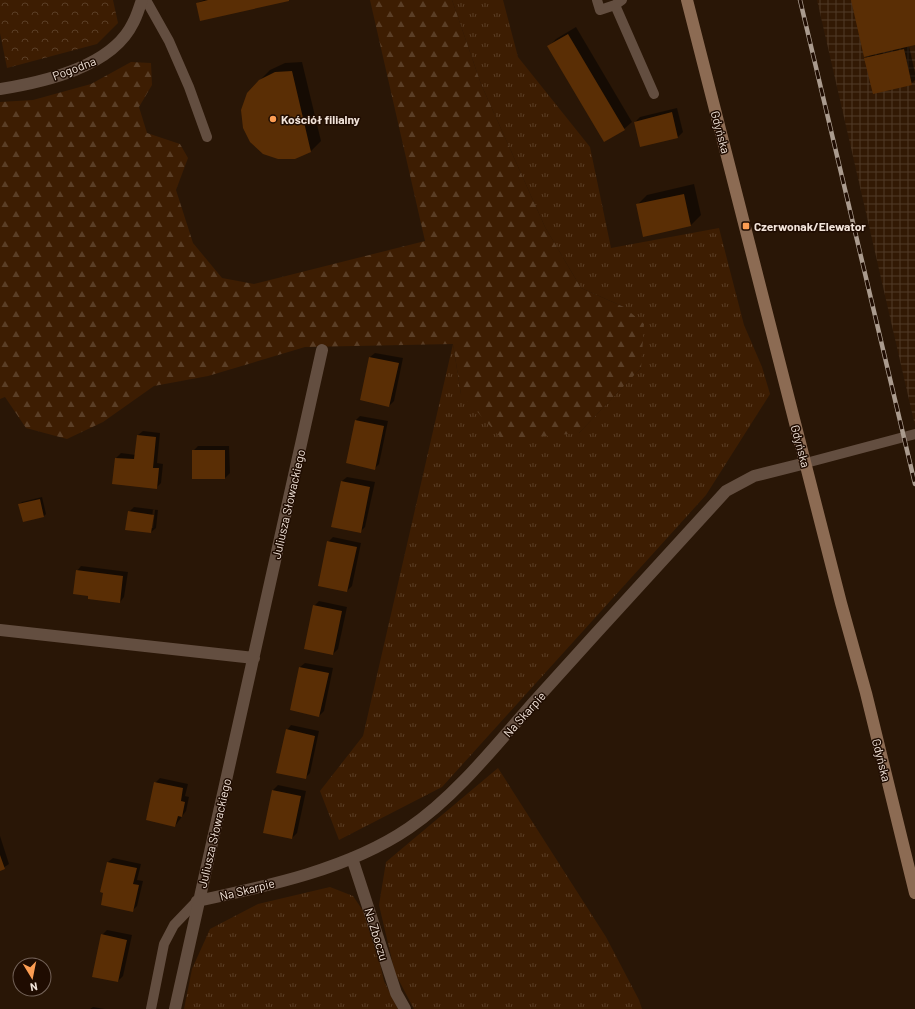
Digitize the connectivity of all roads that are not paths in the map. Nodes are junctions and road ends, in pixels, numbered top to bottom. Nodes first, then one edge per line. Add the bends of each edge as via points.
1 (142, 0) edge
2 (146, 0) edge
3 (597, 0) edge
4 (687, 0) edge
5 (618, 3) edge
6 (0, 89) edge
7 (654, 94) dead end
8 (207, 138) dead end
9 (322, 350) dead end
10 (915, 434) edge
11 (806, 463) junction
12 (0, 630) edge
13 (254, 658) junction
14 (352, 858) junction
15 (915, 892) edge
16 (197, 901) junction
17 (150, 1009) edge
18 (175, 1009) edge
19 (405, 1009) edge

1 - 6 street, Pogodna via 133,24 118,44 100,58 68,73
2 - 8 lane via 169,41 190,87
3 - 5 lane via 600,10
4 - 11 main road, Gdyńska
5 - 7 lane
9 - 13 street, Juliusza Słowackiego
10 - 11 lane
11 - 14 street, Na Skarpie via 754,476 726,491 454,790 409,828 383,844
11 - 15 main road, Gdyńska
12 - 13 street
13 - 16 street, Juliusza Słowackiego
14 - 16 street, Na Skarpie via 246,891
14 - 19 street, Na Zboczu via 396,993
16 - 17 lane via 174,925 164,944
16 - 18 street, Juliusza Słowackiego

